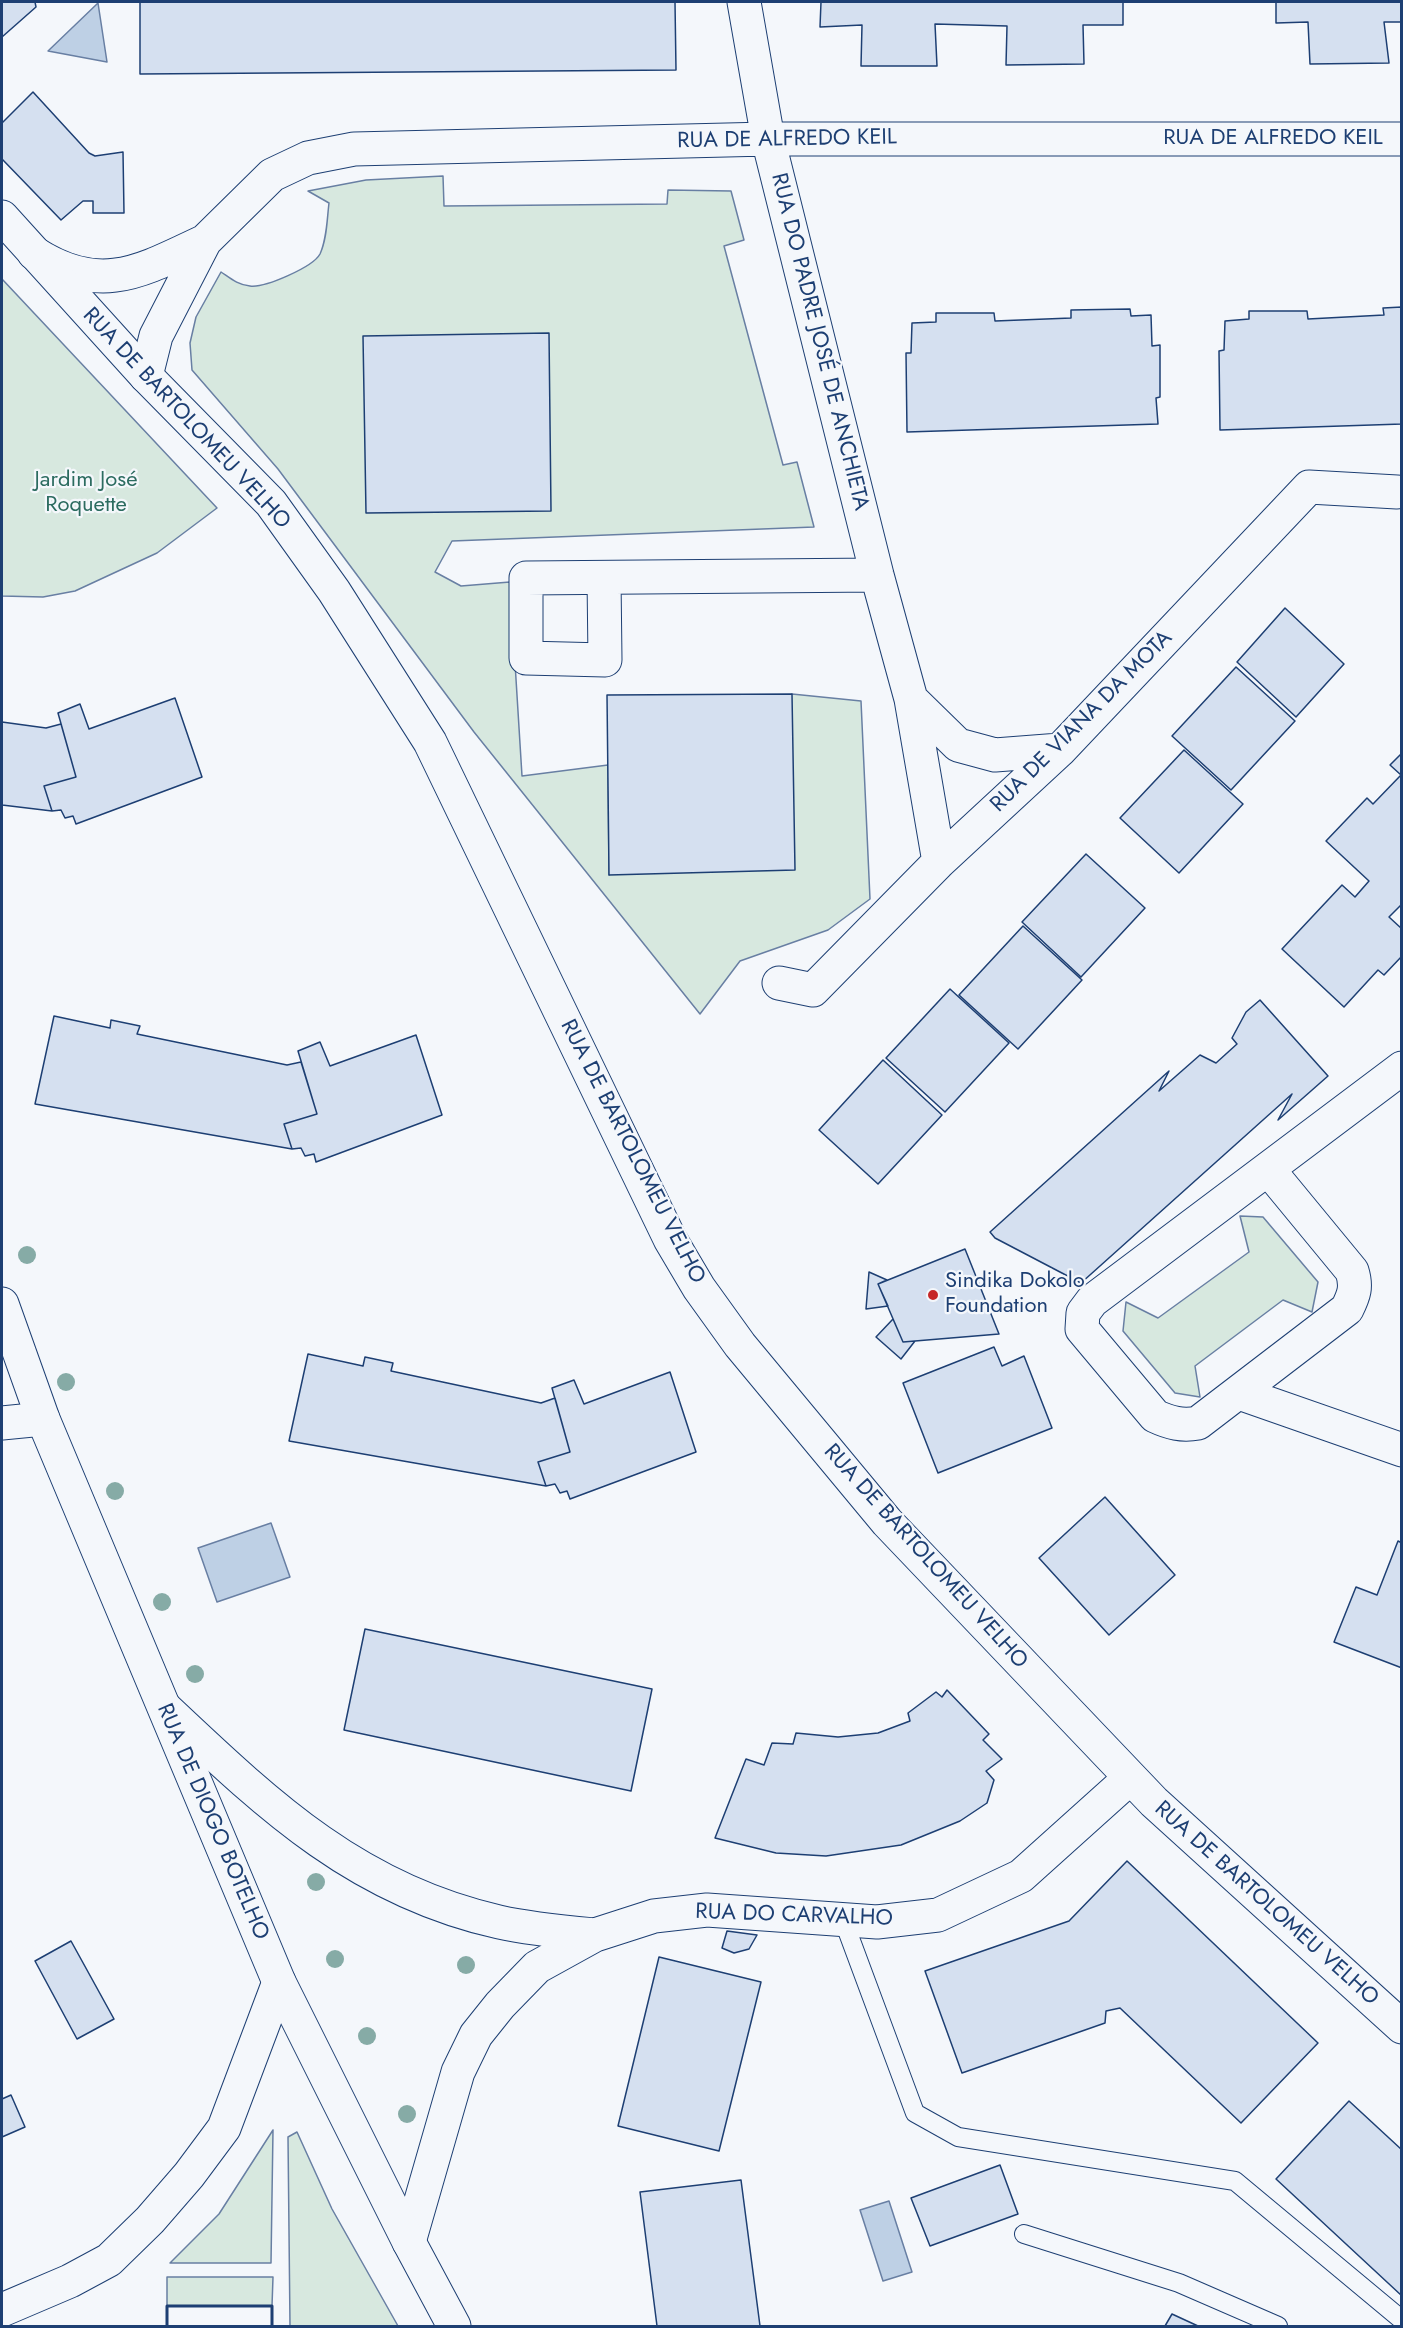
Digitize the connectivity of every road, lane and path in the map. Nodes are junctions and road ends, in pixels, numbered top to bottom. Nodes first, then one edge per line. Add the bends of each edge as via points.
1 (744, 2) edge
2 (768, 139) junction
3 (1401, 139) edge
4 (2, 217) edge
5 (14, 240) edge
6 (205, 241) junction
7 (146, 376) junction
8 (1397, 492) dead end
9 (877, 575) junction
10 (604, 578) dead end
11 (911, 699) junction
12 (1060, 750) junction
13 (939, 862) junction
14 (779, 983) dead end
15 (1401, 1068) edge
16 (1268, 1169) junction
17 (2, 1304) edge
18 (1239, 1393) junction
19 (43, 1419) junction
20 (2, 1423) edge
21 (1401, 1450) edge
22 (165, 1708) junction
23 (1130, 1778) junction
24 (844, 1922) junction
25 (595, 1935) junction
26 (279, 1982) junction
27 (1401, 2027) edge
28 (1024, 2234) dead end
29 (409, 2242) junction
30 (2, 2310) edge
31 (1401, 2320) edge
32 (454, 2326) edge
33 (1278, 2326) edge

1 - 2 street, RUA DO PADRE JOSÉ DE ANCHIETA
2 - 3 street, RUA DE ALFREDO KEIL
2 - 6 street, RUA DE ALFREDO KEIL via 354,148 308,158 272,175
2 - 9 street, RUA DO PADRE JOSÉ DE ANCHIETA
4 - 5 street, RUA DE BARTOLOMEU VELHO
5 - 6 street, RUA DE ALFREDO KEIL via 50,263 78,273 104,276 141,271
5 - 7 street, RUA DE BARTOLOMEU VELHO
6 - 7 street, RUA DE ALFREDO KEIL via 156,336
7 - 23 street, RUA DE BARTOLOMEU VELHO via 271,503 340,601 430,742 670,1239 706,1297 740,1345 887,1522
8 - 12 street, RUA DE VIANA DA MOTA via 1309,487
9 - 10 street
9 - 11 street, RUA DO PADRE JOSÉ DE ANCHIETA
11 - 12 street via 958,745 995,755
11 - 13 street, RUA DO PADRE JOSÉ DE ANCHIETA
12 - 13 street, RUA DE VIANA DA MOTA
13 - 14 street, RUA DE VIANA DA MOTA via 813,990
15 - 16 street
16 - 18 street via 1352,1271 1356,1284 1347,1309
16 - 18 street via 1092,1301 1083,1313 1082,1329 1155,1416 1185,1426 1198,1423
17 - 19 street, RUA DE DIOGO BOTELHO
18 - 21 street
19 - 20 street
19 - 22 street, RUA DE DIOGO BOTELHO
22 - 25 street, RUA DO CARVALHO via 299,1829 365,1870 449,1908 499,1922
22 - 26 street, RUA DE DIOGO BOTELHO
23 - 24 street, RUA DO CARVALHO via 1021,1876 938,1915
23 - 27 street, RUA DE BARTOLOMEU VELHO
24 - 25 street, RUA DO CARVALHO via 707,1910 654,1916
24 - 31 lane via 915,2113 958,2137 1235,2181
25 - 29 street, RUA DO CARVALHO via 537,1967 476,2035 458,2072
26 - 29 street, RUA DE DIOGO BOTELHO
26 - 30 street via 224,2128 189,2175 109,2260
28 - 33 lane via 1179,2283
29 - 32 street, RUA DE DIOGO BOTELHO

